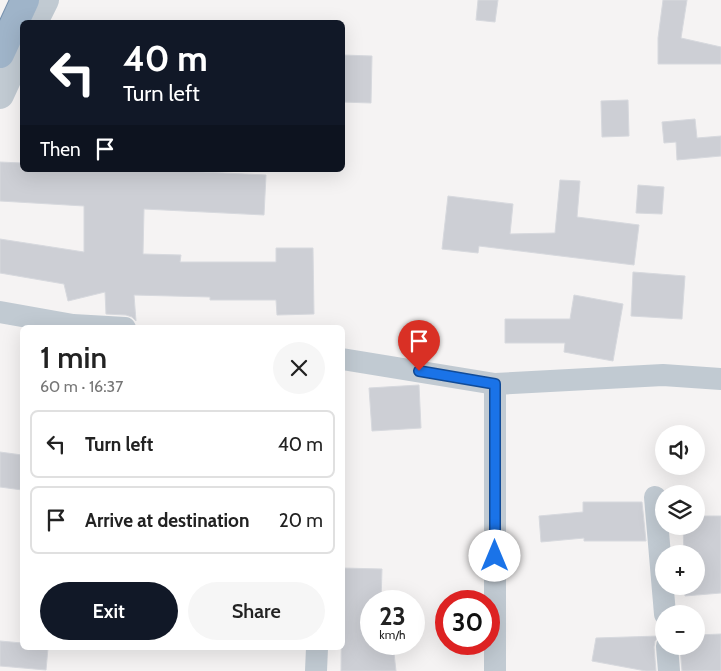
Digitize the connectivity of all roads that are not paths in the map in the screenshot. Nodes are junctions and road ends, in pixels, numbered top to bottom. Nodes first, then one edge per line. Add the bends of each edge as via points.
1 (25, 0) edge
2 (45, 0) edge
3 (35, 20) edge
4 (20, 51) edge
5 (0, 54) edge
6 (0, 95) edge
7 (0, 312) edge
8 (86, 325) edge
9 (345, 359) edge
10 (721, 378) edge
11 (495, 384) junction
12 (658, 535) edge
13 (663, 605) edge
14 (317, 650) edge
15 (668, 655) edge
16 (316, 671) edge
17 (495, 671) edge
18 (669, 671) edge

1 - 5 highway
2 - 3 street
4 - 6 street
7 - 8 street
9 - 11 street
10 - 11 street via 663,376
11 - 17 street
12 - 13 street
14 - 16 street
15 - 18 street

